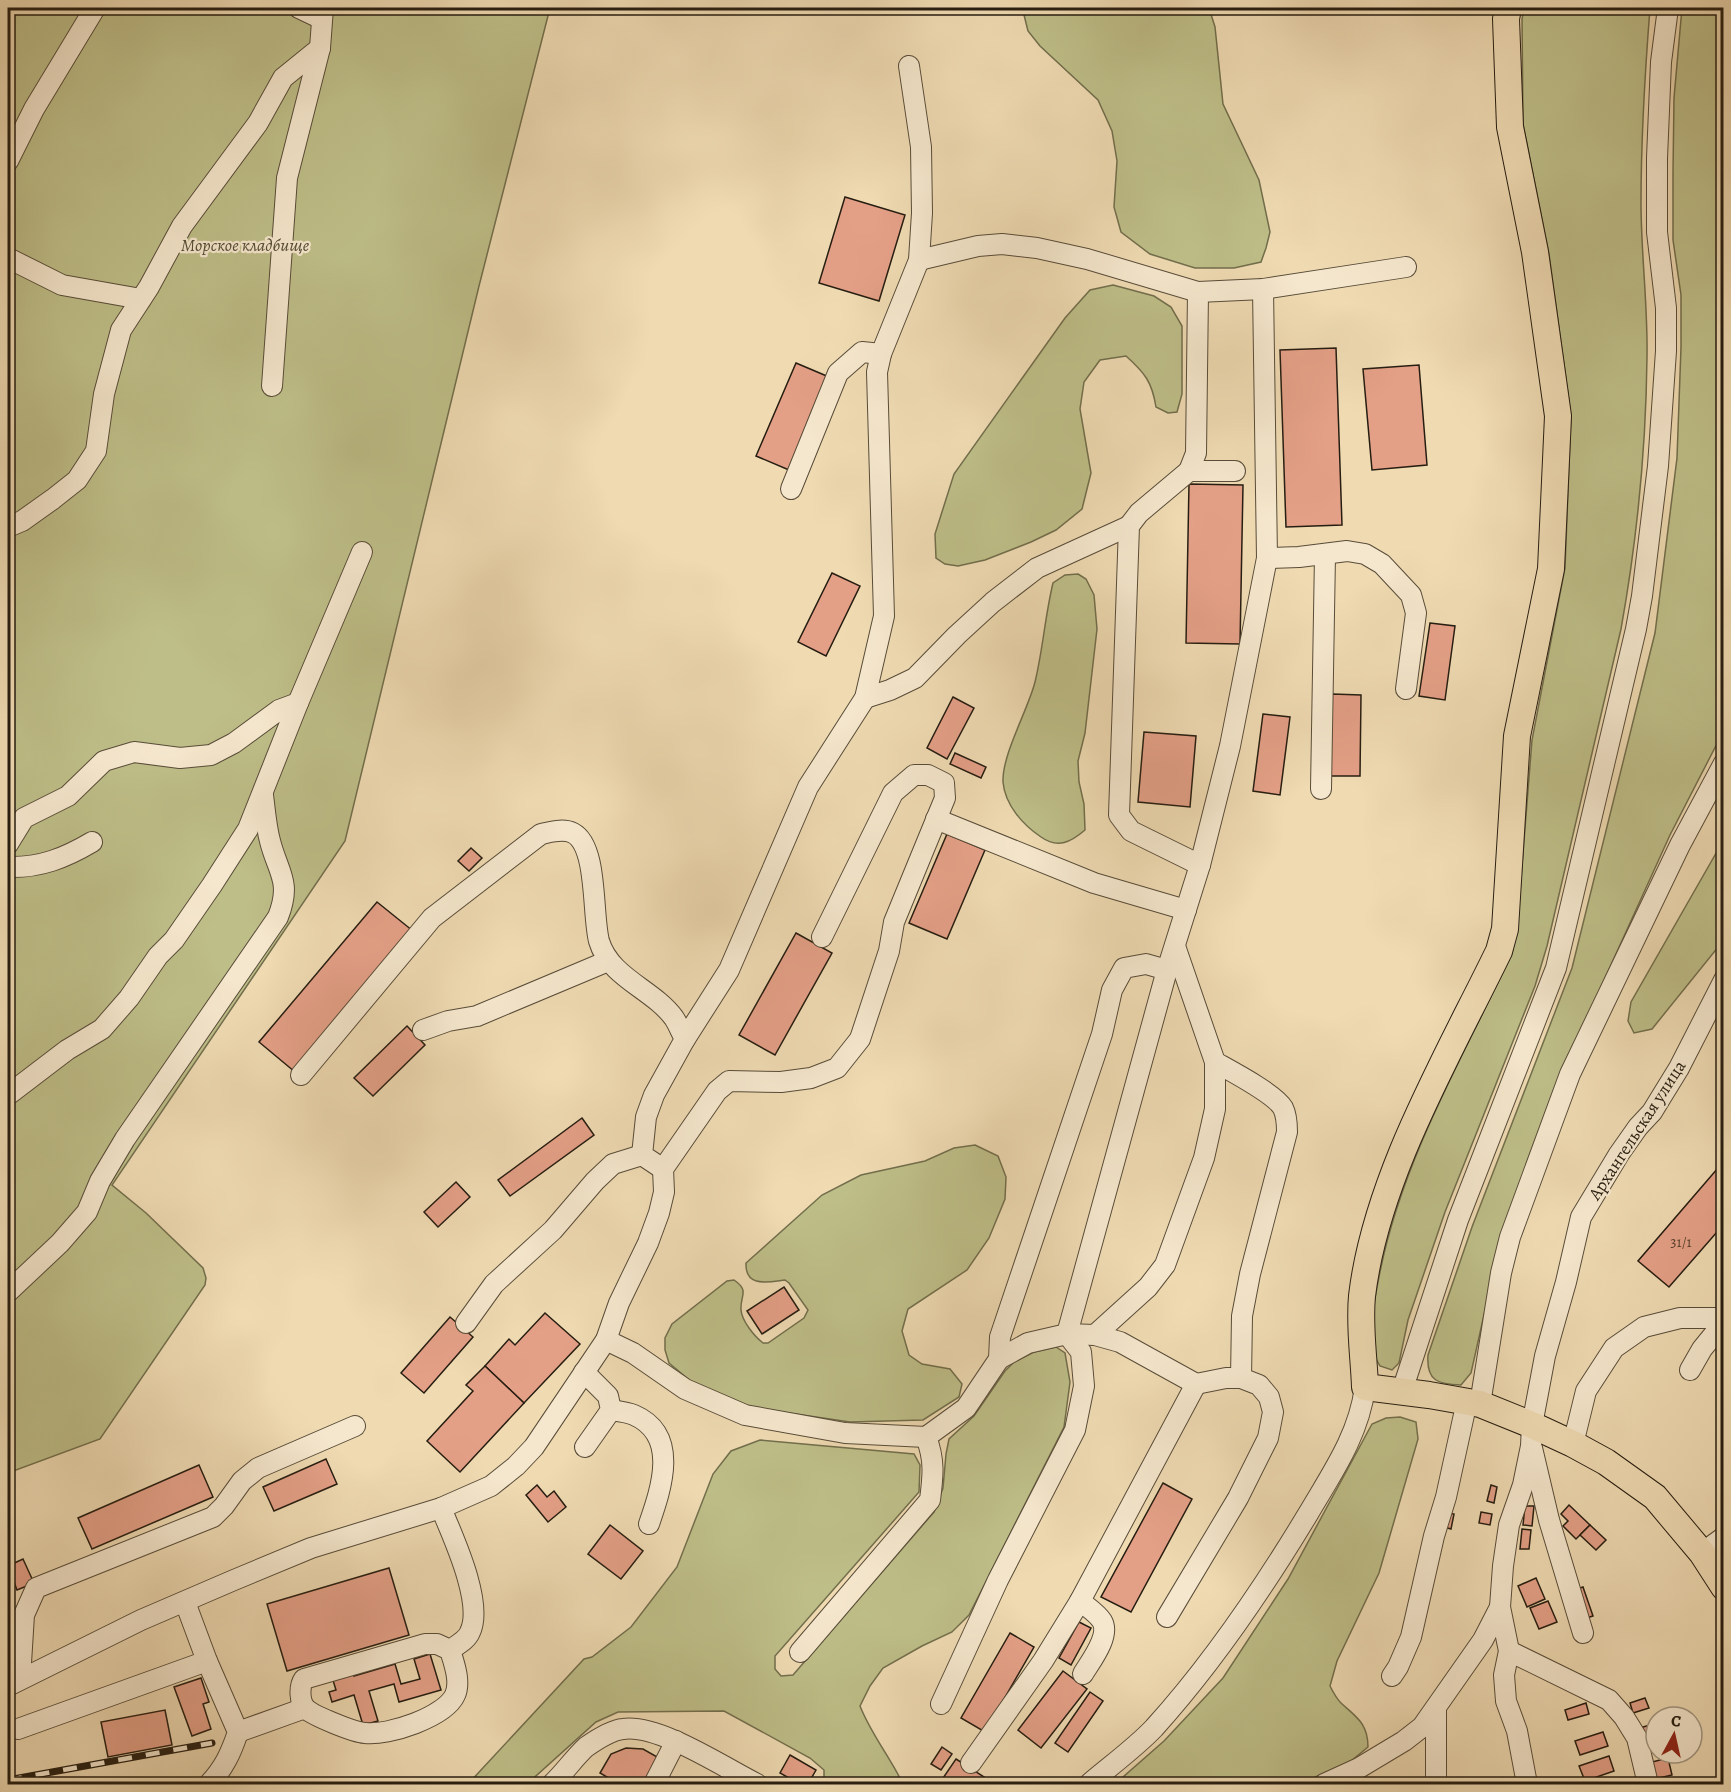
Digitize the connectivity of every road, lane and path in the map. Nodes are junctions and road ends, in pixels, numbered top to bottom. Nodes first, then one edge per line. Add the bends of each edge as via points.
1 (95, 8) edge
2 (299, 8) edge
3 (1508, 8) edge
4 (1668, 8) edge
5 (323, 13) edge
6 (320, 48) junction
7 (909, 66) dead end
8 (8, 162) edge
9 (8, 258) edge
10 (919, 260) junction
11 (1406, 267) dead end
12 (1263, 289) junction
13 (1198, 292) junction
14 (141, 299) junction
15 (881, 354) junction
16 (272, 386) dead end
17 (1189, 471) junction
18 (1235, 471) dead end
19 (791, 489) dead end
20 (8, 526) edge
21 (1129, 526) junction
22 (362, 552) dead end
23 (1325, 555) junction
24 (1268, 558) junction
25 (1406, 689) dead end
26 (865, 698) junction
27 (298, 703) junction
28 (1724, 763) edge
29 (1321, 789) dead end
30 (263, 792) junction
31 (936, 819) junction
32 (92, 842) dead end
33 (8, 844) edge
34 (1200, 865) junction
35 (8, 867) edge
36 (1186, 910) junction
37 (822, 937) dead end
38 (1174, 946) junction
39 (608, 961) junction
40 (1167, 970) junction
41 (1724, 980) edge
42 (423, 1030) dead end
43 (685, 1039) junction
44 (1215, 1062) junction
45 (301, 1075) dead end
46 (8, 1095) edge
47 (642, 1155) junction
48 (663, 1169) junction
49 (8, 1292) edge
50 (1724, 1320) edge
51 (466, 1323) dead end
52 (1067, 1334) junction
53 (1095, 1335) junction
54 (606, 1340) junction
55 (999, 1359) junction
56 (1690, 1370) dead end
57 (584, 1372) junction
58 (1241, 1378) junction
59 (1196, 1384) junction
60 (1365, 1387) junction
61 (1402, 1391) junction
62 (1473, 1403) junction
63 (611, 1410) junction
64 (355, 1426) dead end
65 (1532, 1435) junction
66 (926, 1437) junction
67 (1573, 1444) junction
68 (585, 1447) dead end
69 (441, 1508) junction
70 (649, 1524) dead end
71 (1724, 1537) edge
72 (1702, 1553) junction
73 (1724, 1587) edge
74 (1080, 1601) junction
75 (185, 1602) junction
76 (1500, 1607) junction
77 (1167, 1617) dead end
78 (1583, 1633) dead end
79 (450, 1650) junction
80 (1509, 1650) junction
81 (800, 1652) dead end
82 (207, 1661) junction
83 (1083, 1674) dead end
84 (1392, 1676) dead end
85 (14, 1683) edge
86 (941, 1704) dead end
87 (305, 1708) junction
88 (1436, 1709) junction
89 (18, 1729) dead end
90 (238, 1732) junction
91 (676, 1741) junction
92 (971, 1763) dead end
93 (209, 1785) edge
94 (552, 1785) edge
95 (654, 1785) edge
96 (757, 1785) edge
97 (1089, 1785) edge
98 (1324, 1785) edge
99 (1436, 1785) edge
100 (1527, 1785) edge
101 (1648, 1785) edge

1 - 8 street via 34,109
2 - 5 street
3 - 60 main road via 1509,127 1536,252 1558,416 1551,569 1517,736 1505,929 1499,951 1416,1121 1374,1233 1362,1297
4 - 61 street via 1661,74 1657,232 1666,308 1666,351 1658,466 1636,629 1556,968 1458,1220
5 - 6 street
6 - 14 street via 283,78 258,123 182,226
6 - 16 street via 287,178
7 - 10 street via 921,147
9 - 14 street via 62,285
10 - 13 street via 978,246 1037,248
10 - 15 street
11 - 12 street
12 - 13 street
12 - 24 street
13 - 17 street via 1196,453
14 - 20 street via 121,330 104,394 96,451 77,480 22,521
15 - 19 street via 862,352 838,373
15 - 26 street via 877,372 884,616
17 - 18 street
17 - 21 street
21 - 26 street via 1037,568 957,634 915,678
21 - 34 street via 1119,815 1131,831
22 - 27 street
23 - 24 street
23 - 25 street via 1347,551 1365,554 1382,564 1411,595 1416,613
23 - 29 street
24 - 34 street via 1230,746
26 - 43 street via 808,787 729,970
27 - 30 street
27 - 33 street via 279,710 211,755 180,758 134,752 104,760 68,796 24,818
28 - 62 street via 1680,845 1570,1074 1510,1236
30 - 46 street via 248,829 212,885 129,998 102,1029
30 - 49 street via 270,841 283,876 283,903 278,917 125,1139 87,1212
31 - 36 street via 1095,883
31 - 37 street via 945,798 944,783 928,775 914,775 893,793
31 - 48 street via 894,922 889,951 860,1039 837,1068 811,1078 729,1081 717,1091
32 - 35 street via 46,864
34 - 36 street
36 - 38 street
38 - 40 street
38 - 44 street
39 - 42 street via 477,1016
39 - 43 street via 656,999 674,1018
39 - 45 street via 599,940 587,849 573,833 558,830 541,834 432,918
40 - 52 street
40 - 55 street via 1146,964 1124,968 1112,990 1102,1034 1000,1337
41 - 65 street, Архангельская улица via 1679,1068 1652,1112 1618,1154 1581,1217 1545,1356
43 - 47 street via 654,1095 646,1117
44 - 53 street via 1215,1109 1204,1158 1165,1264 1148,1287
44 - 58 street via 1272,1097 1283,1108 1287,1122 1244,1305
47 - 48 street
47 - 51 street via 613,1164 553,1230 494,1284
48 - 54 street via 664,1192 659,1213
50 - 56 street
50 - 67 street via 1680,1318 1644,1327 1614,1348 1586,1392
52 - 53 street
52 - 55 street via 1028,1343
52 - 86 street via 1081,1352 1084,1386 1075,1430 998,1580
53 - 59 street via 1120,1342
54 - 57 street
54 - 66 street via 633,1353 685,1389 745,1415 845,1433
55 - 66 street via 966,1408
57 - 63 street via 608,1396
57 - 69 street via 534,1447 516,1466 491,1486
58 - 59 street
58 - 77 street via 1259,1385 1269,1397 1274,1412 1268,1438 1238,1498
59 - 74 street
60 - 61 main road
60 - 97 street via 1363,1408 1347,1448 1278,1563 1200,1673 1153,1729
61 - 62 main road
62 - 65 main road
62 - 84 street via 1434,1536 1411,1637
63 - 68 street
63 - 70 street via 634,1415 648,1424 660,1440 664,1463 660,1493
64 - 85 street via 258,1468 213,1517 36,1588 24,1615
65 - 67 main road
65 - 76 street, Архангельская улица via 1523,1485 1509,1525
65 - 78 street via 1549,1520
66 - 81 street via 933,1454 930,1500
67 - 72 main road via 1655,1497
69 - 75 street via 311,1548
69 - 79 street via 465,1568 473,1608 470,1635
71 - 72 street
72 - 73 main road
74 - 83 street via 1104,1625 1100,1647
74 - 92 street
75 - 82 street
75 - 85 street
76 - 80 street
76 - 88 street via 1483,1640
79 - 87 street via 425,1644 304,1679 300,1689
79 - 87 street via 458,1685 455,1695 432,1715 404,1728 366,1733 337,1725
80 - 100 street via 1504,1675 1506,1701 1517,1731
80 - 101 street via 1609,1701 1637,1737
82 - 89 street
82 - 90 street
87 - 90 street
88 - 98 street via 1404,1741
88 - 99 street
90 - 93 street via 230,1756
91 - 94 street via 641,1728 621,1729 585,1748
91 - 95 street
91 - 96 street

